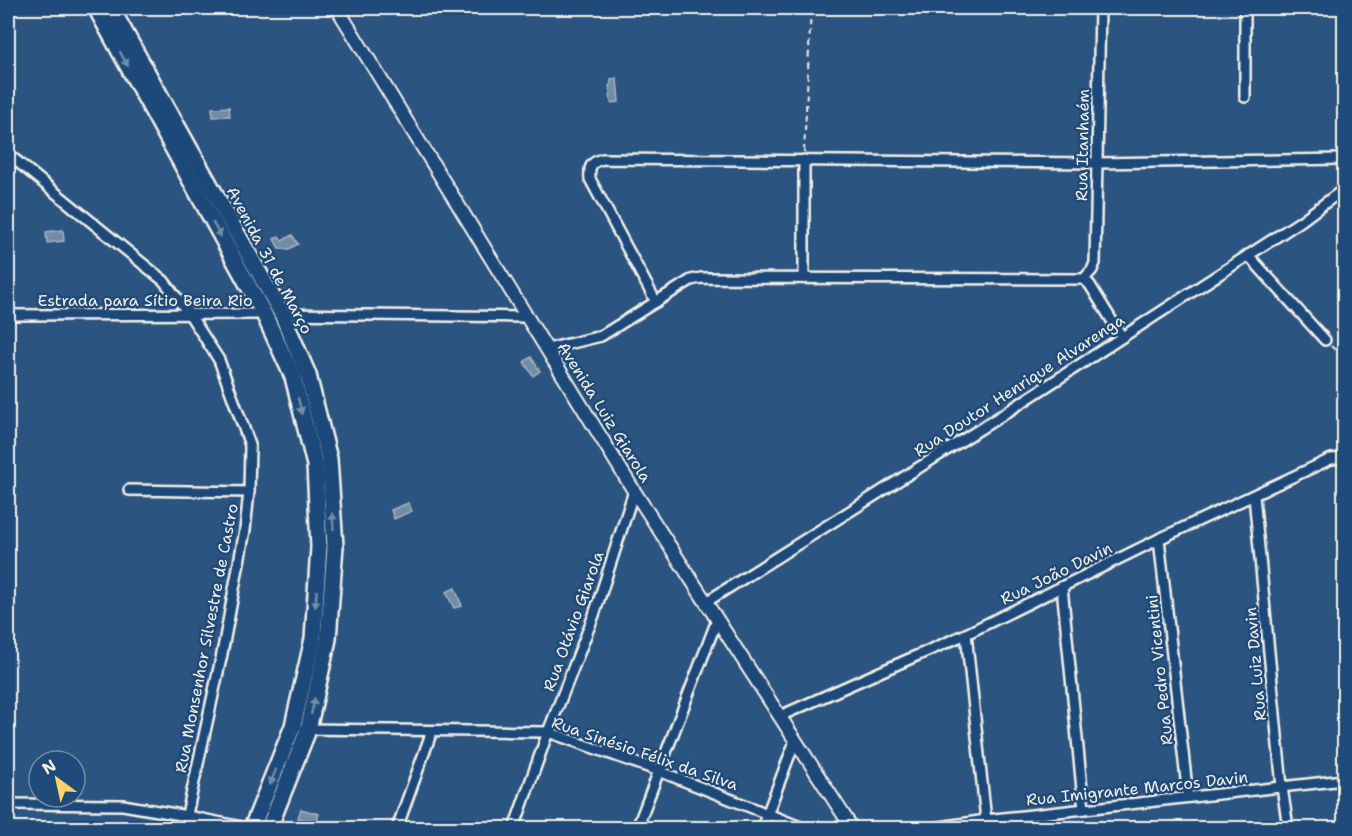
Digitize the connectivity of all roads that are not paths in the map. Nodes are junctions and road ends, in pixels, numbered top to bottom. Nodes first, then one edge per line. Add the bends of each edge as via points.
1 (96, 8) edge
2 (111, 8) edge
3 (337, 8) edge
4 (1100, 8) edge
5 (1245, 8) edge
6 (1245, 97) dead end
7 (173, 133) junction
8 (8, 154) edge
9 (1344, 159) edge
10 (804, 160) junction
11 (1097, 163) junction
12 (1344, 189) edge
13 (1248, 255) junction
14 (804, 278) junction
15 (1084, 279) junction
16 (656, 302) junction
17 (264, 314) junction
18 (282, 314) junction
19 (8, 315) edge
20 (190, 315) junction
21 (528, 317) junction
22 (1122, 337) junction
23 (1325, 340) road end
24 (547, 349) junction
25 (1344, 458) edge
26 (322, 462) junction
27 (129, 490) dead end
28 (634, 491) junction
29 (249, 492) junction
30 (1254, 496) junction
31 (1159, 539) junction
32 (1062, 587) junction
33 (706, 602) junction
34 (717, 620) junction
35 (966, 634) junction
36 (780, 716) junction
37 (301, 728) junction
38 (432, 731) junction
39 (548, 732) junction
40 (795, 741) junction
41 (659, 771) junction
42 (1344, 780) edge
43 (1282, 787) junction
44 (1188, 797) junction
45 (8, 804) edge
46 (1084, 809) junction
47 (767, 813) junction
48 (187, 816) junction
49 (986, 820) junction
50 (184, 828) edge
51 (247, 828) edge
52 (252, 828) edge
53 (269, 828) edge
54 (397, 828) edge
55 (514, 828) edge
56 (637, 828) edge
57 (762, 828) edge
58 (802, 828) edge
59 (852, 828) edge
60 (933, 828) edge
61 (1288, 828) edge

1 -> 7 main road, Avenida 31 de Março
2 - 7 main road, Avenida 31 de Março
3 - 21 street, Avenida Luiz Giarola
4 - 11 street, Rua Itanhaém
5 - 6 street
7 -> 17 main road, Avenida 31 de Março
7 - 18 main road, Avenida 31 de Março
8 - 20 street, Rua Monsenhor Silvestre de Castro via 164,281
9 - 11 street
10 - 11 street
10 - 14 street
10 - 16 street via 595,160 589,170 590,179
11 - 15 street, Rua Itanhaém via 1095,263
12 - 13 street, Rua Doutor Henrique Alvarenga
13 - 22 street, Rua Doutor Henrique Alvarenga
13 - 23 street
14 - 15 street
14 - 16 street via 700,278
15 - 22 street
16 - 24 street via 601,336
17 - 18 street, Estrada para Sítio Beira Rio
17 - 20 street, Estrada para Sítio Beira Rio
17 -> 26 main road, Avenida 31 de Março via 292,377
18 - 21 street, Estrada para Sítio Beira Rio
18 - 26 main road, Avenida 31 de Março via 308,375
19 - 20 street, Estrada para Sítio Beira Rio
20 - 29 street, Rua Monsenhor Silvestre de Castro via 219,360 250,445
21 - 24 street, Avenida Luiz Giarola
22 - 33 street, Rua Doutor Henrique Alvarenga
24 - 28 street, Avenida Luiz Giarola
25 - 30 street, Rua João Davin via 1331,459
26 - 37 main road, Avenida 31 de Março via 320,639
27 - 29 street
28 - 33 street, Avenida Luiz Giarola
28 - 39 street, Rua Otávio Giarola via 594,615
29 - 48 street, Rua Monsenhor Silvestre de Castro via 224,642
30 - 31 street, Rua João Davin
30 - 43 street, Rua Luiz Davin
31 - 32 street, Rua João Davin
31 - 44 street, Rua Pedro Vicentini
32 - 35 street, Rua João Davin
32 - 46 street
33 - 34 street, Avenida Luiz Giarola
34 - 36 street, Avenida Luiz Giarola
34 - 41 street
35 - 36 street, Rua João Davin
35 - 49 street
36 - 40 street, Avenida Luiz Giarola
37 - 38 street, Rua Sinésio Félix da Silva
37 -> 52 main road, Avenida 31 de Março
37 - 53 main road, Avenida 31 de Março
38 - 39 street, Rua Sinésio Félix da Silva
38 - 54 street
39 - 41 street, Rua Sinésio Félix da Silva
39 - 55 street, Rua Otávio Giarola
40 - 47 street
40 - 59 street, Avenida Luiz Giarola
41 - 47 street, Rua Sinésio Félix da Silva
41 - 56 street
42 - 43 street, Rua Imigrante Marcos Davin
43 - 44 street, Rua Imigrante Marcos Davin
43 - 61 street, Rua Luiz Davin
44 - 46 street, Rua Imigrante Marcos Davin
45 - 48 street via 123,805
46 - 49 street, Rua Imigrante Marcos Davin
47 - 57 street
47 - 58 street, Rua Sinésio Félix da Silva
48 - 50 street, Rua Monsenhor Silvestre de Castro
48 - 51 street
49 - 60 street, Rua Imigrante Marcos Davin

